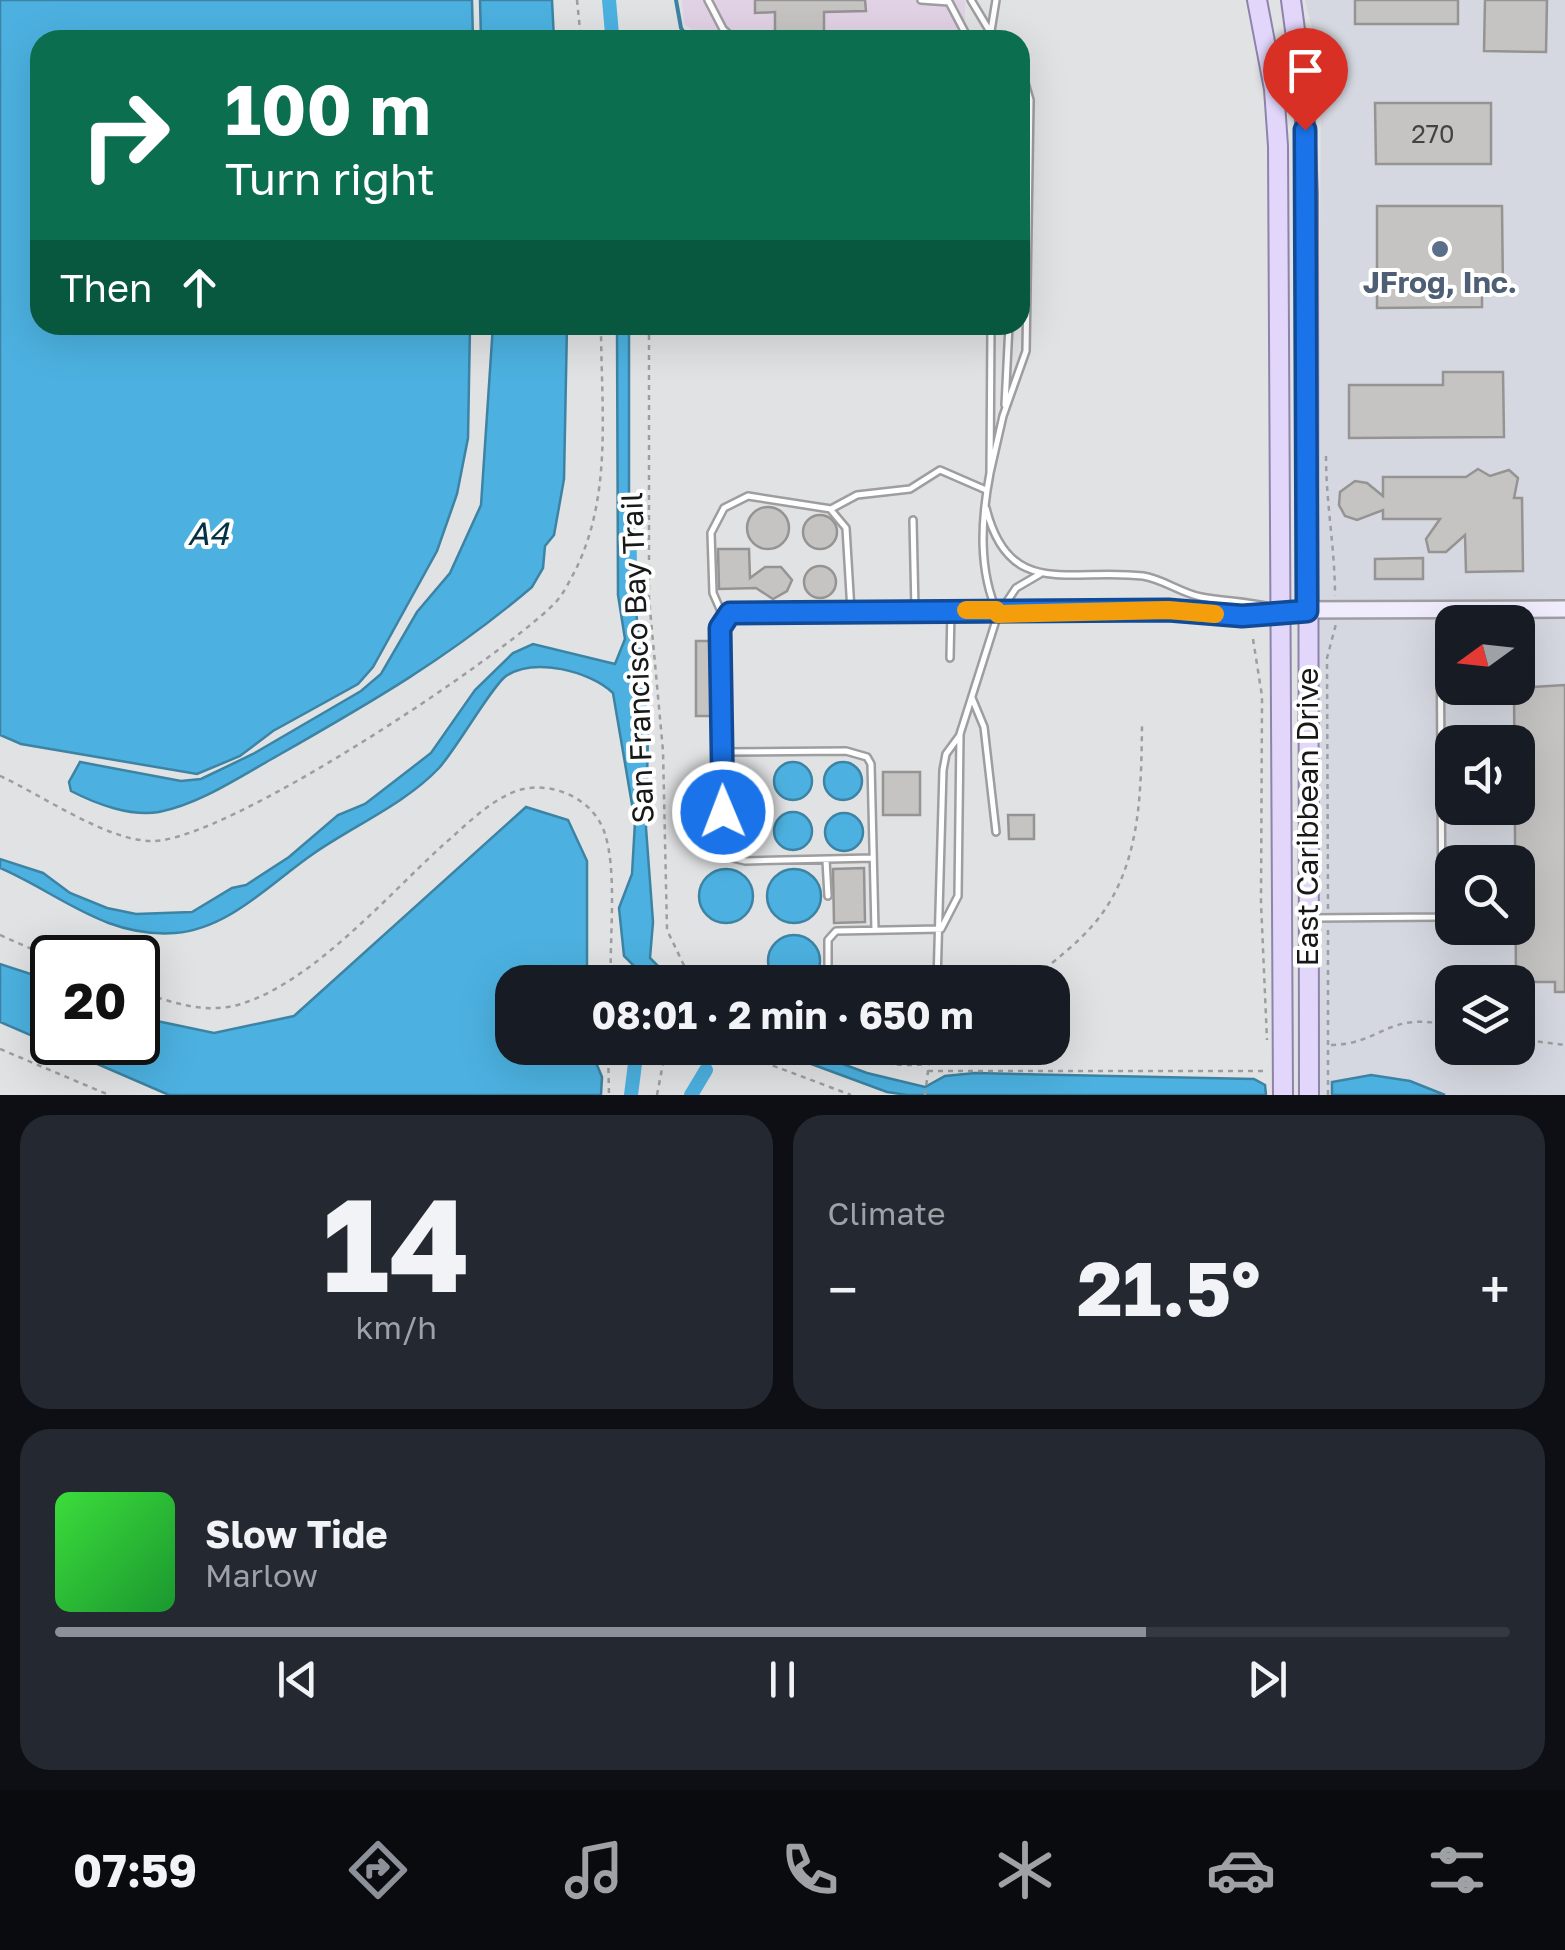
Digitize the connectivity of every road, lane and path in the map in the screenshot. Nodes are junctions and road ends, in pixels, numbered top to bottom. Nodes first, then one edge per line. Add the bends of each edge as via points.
1 (577, 0) edge
2 (708, 0) edge
3 (921, 0) edge
4 (971, 0) edge
5 (996, 0) edge
6 (1257, 0) edge
7 (1291, 0) edge
8 (949, 2) edge
9 (580, 30) edge
10 (722, 30) edge
11 (964, 30) edge
12 (990, 30) edge
13 (991, 30) edge
14 (1325, 48) dead end
15 (1299, 51) junction
16 (600, 335) edge
17 (649, 335) edge
18 (990, 335) edge
19 (1008, 335) edge
20 (1026, 335) edge
21 (1003, 416) junction
22 (1326, 456) dead end
23 (990, 473) junction
24 (986, 490) junction
25 (984, 500) junction
26 (831, 509) junction
27 (913, 520) dead end
28 (1040, 574) junction
29 (1335, 590) dead end
30 (1535, 609) edge
31 (1565, 609) edge
32 (915, 610) junction
33 (951, 610) junction
34 (1280, 610) junction
35 (1435, 610) edge
36 (851, 611) junction
37 (1307, 611) junction
38 (997, 612) junction
39 (724, 618) junction
40 (1336, 628) dead end
41 (1253, 638) dead end
42 (950, 658) dead end
43 (972, 698) junction
44 (1441, 705) edge
45 (1142, 726) dead end
46 (960, 734) junction
47 (722, 752) junction
48 (0, 776) edge
49 (996, 832) dead end
50 (874, 858) junction
51 (826, 860) junction
52 (828, 896) dead end
53 (1318, 918) junction
54 (941, 929) junction
55 (875, 930) junction
56 (0, 935) edge
57 (30, 948) edge
58 (611, 965) edge
59 (684, 965) edge
60 (829, 965) edge
61 (938, 965) edge
62 (1049, 965) edge
63 (160, 998) edge
64 (1435, 1025) edge
65 (1535, 1041) edge
66 (1268, 1043) dead end
67 (1328, 1045) junction
68 (1565, 1045) edge
69 (0, 1049) edge
70 (1275, 1064) junction
71 (609, 1065) edge
72 (663, 1065) edge
73 (771, 1065) edge
74 (929, 1065) edge
75 (928, 1070) junction
76 (1277, 1089) edge
77 (109, 1095) edge
78 (610, 1095) edge
79 (657, 1095) edge
80 (851, 1095) edge
81 (925, 1095) edge
82 (1309, 1095) edge
83 (1328, 1095) edge

1 - 9 path
2 - 10 lane
3 - 8 lane
4 - 12 lane
5 - 13 lane
6 - 34 main road, East Caribbean Drive via 1278,146
7 - 15 main road, East Caribbean Drive
8 - 11 lane
14 - 15 lane
15 - 37 main road, East Caribbean Drive via 1308,194
16 - 48 path via 602,479 575,570 555,603 421,705 264,799 177,839 148,842 70,815
17 - 59 path, San Francisco Bay Trail via 649,598 663,751 666,930
18 - 23 lane
19 - 21 lane
20 - 21 lane
21 - 23 lane
22 - 29 path
23 - 24 lane
24 - 25 lane
24 - 26 lane via 940,470 910,490 857,496
25 - 28 lane via 1007,558
25 - 38 lane via 982,536
26 - 36 lane via 846,528
26 - 39 lane via 748,496 724,508 711,533 713,593
27 - 32 lane
28 - 34 lane via 1146,576 1200,597
28 - 38 lane via 1016,588
30 - 31 street
32 - 33 lane
32 - 36 lane
33 - 38 lane
33 - 42 lane
34 - 37 street
34 - 38 lane via 1242,616
34 - 70 main road, East Caribbean Drive
35 - 37 street
36 - 39 lane
37 - 53 main road, East Caribbean Drive
38 - 43 lane
39 - 47 lane
40 - 53 path via 1326,658
41 - 66 path via 1262,696
43 - 46 lane
43 - 49 lane via 984,727
44 - 53 lane via 1442,917
45 - 62 path via 1138,818 1124,871 1091,928
46 - 54 lane via 958,896
46 - 54 lane via 943,770
47 - 50 lane via 846,751 867,757
47 - 51 lane via 724,842 733,858
50 - 51 lane
50 - 55 lane
51 - 52 lane
53 - 67 path
53 - 82 main road, East Caribbean Drive
54 - 55 lane
54 - 61 lane
55 - 60 lane via 830,935
56 - 57 path
58 - 63 path via 602,827 578,800 532,786 477,815 302,972 259,997 220,1008
64 - 67 path via 1398,1022 1355,1044
65 - 68 path
67 - 83 path
69 - 77 path
70 - 75 path
70 - 76 main road, East Caribbean Drive
70 - 76 path
71 - 78 path
72 - 79 path
73 - 80 path
74 - 75 path
75 - 81 path

